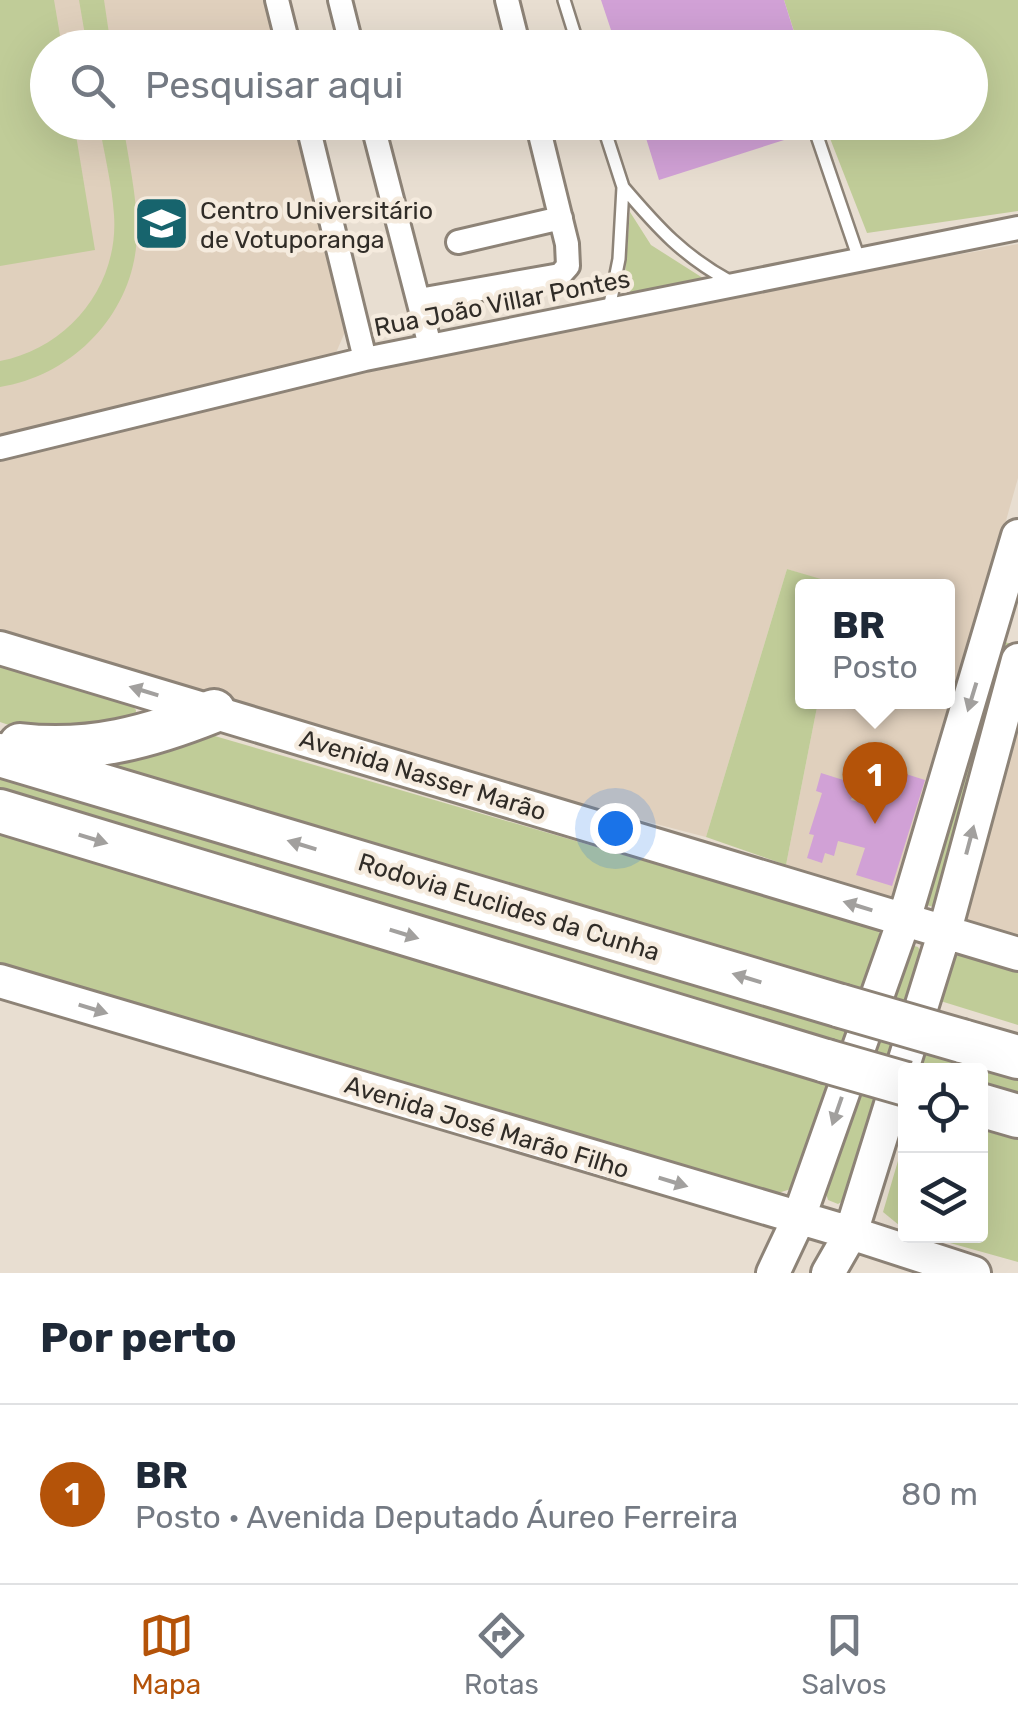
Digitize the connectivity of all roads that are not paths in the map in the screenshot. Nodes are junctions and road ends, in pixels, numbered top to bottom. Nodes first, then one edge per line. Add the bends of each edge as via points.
1 (277, 0) edge
2 (340, 0) edge
3 (507, 0) edge
4 (564, 0) edge
5 (284, 30) edge
6 (348, 30) edge
7 (514, 30) edge
8 (573, 30) edge
9 (311, 140) edge
10 (377, 140) edge
11 (542, 140) edge
12 (608, 140) edge
13 (818, 140) edge
14 (623, 187) junction
15 (561, 218) junction
16 (1018, 228) edge
17 (458, 242) dead end
18 (859, 259) junction
19 (736, 284) junction
20 (452, 294) junction
21 (419, 300) junction
22 (609, 310) junction
23 (465, 338) junction
24 (430, 346) junction
25 (366, 359) junction
26 (0, 448) edge
27 (1018, 536) edge
28 (1005, 632) edge
29 (0, 648) edge
30 (1018, 660) edge
31 (214, 712) junction
32 (0, 742) edge
33 (0, 756) edge
34 (0, 811) edge
35 (904, 920) junction
36 (944, 934) junction
37 (1018, 954) edge
38 (0, 982) edge
39 (1018, 1057) edge
40 (898, 1082) edge
41 (988, 1107) edge
42 (1018, 1116) edge
43 (798, 1220) junction
44 (851, 1233) junction
45 (773, 1273) edge
46 (828, 1273) edge
47 (973, 1273) edge

1 - 5 street
2 - 6 street
3 - 7 street
4 - 8 lane
9 - 25 street
10 - 21 street
11 - 15 street
12 - 14 lane
13 - 18 lane
14 - 19 lane via 668,240
14 - 22 lane
15 - 17 street
15 - 20 street via 568,266 560,275
16 - 18 street, Rua João Villar Pontes
18 - 19 street, Rua João Villar Pontes
19 - 22 street, Rua João Villar Pontes
20 - 21 street
20 - 23 street
21 - 24 street
22 - 23 street, Rua João Villar Pontes
23 - 24 street, Rua João Villar Pontes
24 - 25 street, Rua João Villar Pontes
25 - 26 street, Rua João Villar Pontes
27 - 28 main road
28 -> 35 main road
31 -> 29 main road, Avenida Nasser Marão
36 -> 30 main road
31 - 32 highway via 118,742 62,750
35 -> 31 main road, Avenida Nasser Marão
39 -> 33 highway, Rodovia Euclides da Cunha, bridge
34 -> 40 highway, bridge
35 - 36 main road, Avenida Nasser Marão
35 -> 43 main road
36 - 37 main road, Avenida Nasser Marão
36 - 44 main road
38 -> 43 main road, Avenida José Marão Filho
41 - 42 highway
43 - 44 main road, Avenida José Marão Filho
43 - 45 main road
44 - 46 main road
44 - 47 main road, Avenida José Marão Filho

